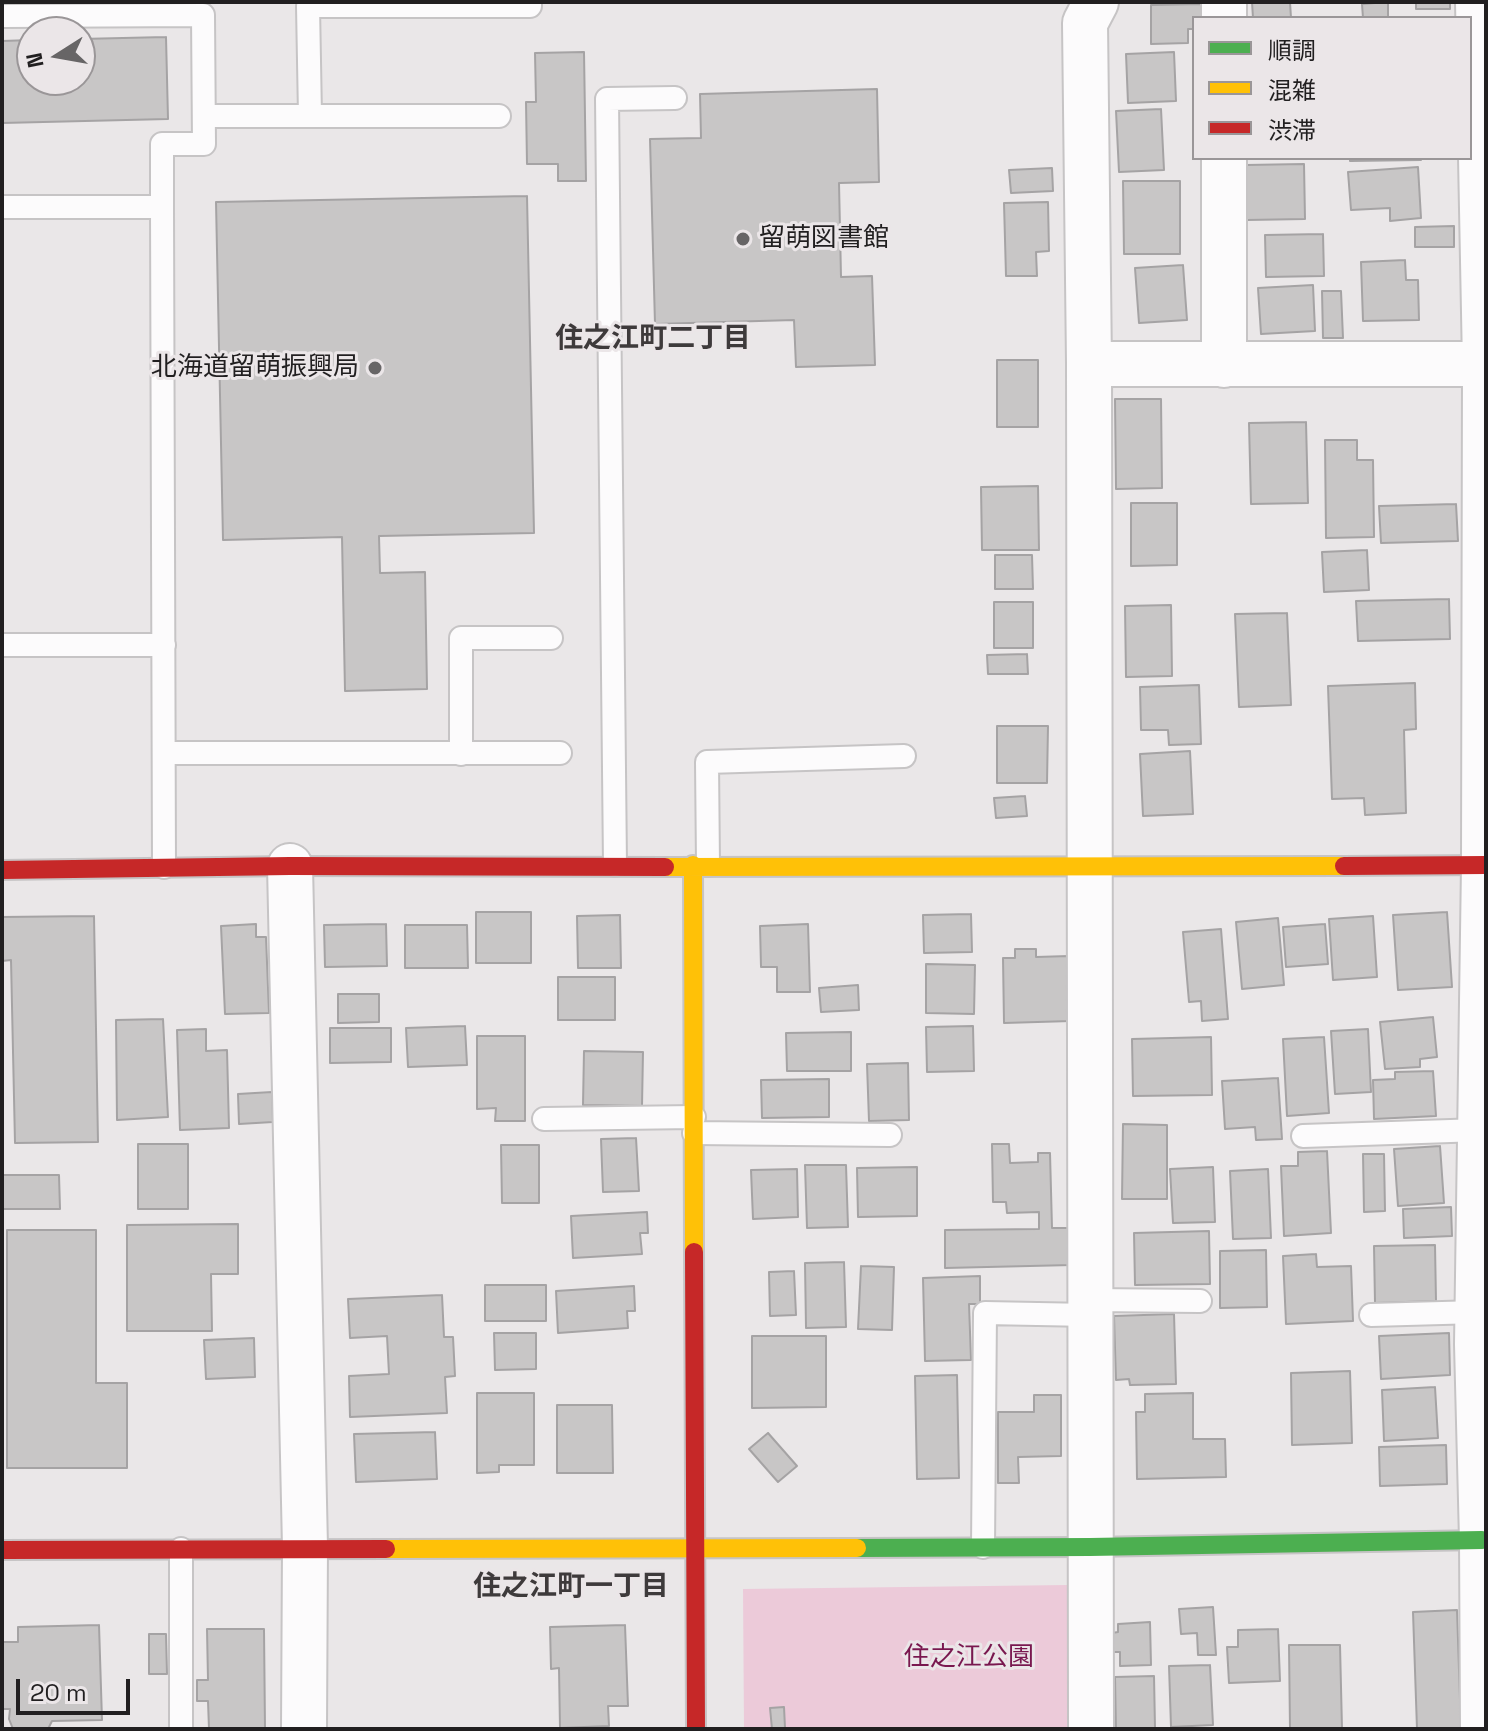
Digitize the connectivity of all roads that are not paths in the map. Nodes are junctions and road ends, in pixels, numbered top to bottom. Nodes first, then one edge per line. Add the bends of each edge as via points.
1 (530, 2) edge
2 (1096, 2) edge
3 (1478, 2) edge
4 (308, 4) edge
5 (2, 16) edge
6 (675, 98) dead end
7 (204, 116) junction
8 (310, 116) junction
9 (499, 116) dead end
10 (1224, 160) edge
11 (2, 207) edge
12 (162, 207) junction
13 (1089, 364) junction
14 (1485, 364) edge
15 (1224, 365) junction
16 (551, 638) dead end
17 (2, 645) edge
18 (164, 645) junction
19 (164, 753) junction
20 (560, 753) dead end
21 (461, 754) junction
22 (904, 756) dead end
23 (615, 865) junction
24 (700, 865) junction
25 (1485, 865) edge
26 (290, 866) junction
27 (164, 867) junction
28 (1088, 868) junction
29 (2, 870) edge
30 (544, 1119) dead end
31 (694, 1125) junction
32 (1480, 1130) junction
33 (890, 1135) dead end
34 (1303, 1136) dead end
35 (1200, 1301) dead end
36 (1090, 1308) junction
37 (1371, 1315) dead end
38 (1480, 1335) edge
39 (1482, 1540) junction
40 (305, 1547) junction
41 (696, 1547) junction
42 (983, 1547) junction
43 (1090, 1547) junction
44 (181, 1549) junction
45 (2, 1550) edge
46 (1484, 1728) edge
47 (181, 1729) edge
48 (304, 1729) edge
49 (696, 1729) edge
50 (1091, 1729) edge

1 - 4 lane
2 - 13 street via 1085,23
3 - 14 street
4 - 8 lane
5 - 7 lane via 203,15
6 - 23 lane via 607,99
7 - 8 lane
7 - 12 lane via 204,144 162,144
8 - 9 lane
10 - 15 street
11 - 12 lane
12 - 18 lane
13 - 15 street
13 - 28 street
14 - 15 street
14 - 25 street
16 - 21 lane via 461,638
17 - 18 lane
18 - 19 lane
19 - 21 lane
19 - 27 lane
20 - 21 lane
22 - 24 lane via 707,762
23 - 24 street
23 - 26 street
24 - 28 street
24 - 31 street
25 - 28 street
25 - 32 street
26 - 27 street
26 - 40 street
27 - 29 street
28 - 36 street
30 - 31 lane
31 - 33 lane
31 - 41 street
32 - 34 lane
32 - 38 street
35 - 36 lane
36 - 42 lane via 985,1313
36 - 43 street
37 - 38 lane
38 - 39 street
39 - 43 street
39 - 46 street
40 - 41 street
40 - 44 street
40 - 48 street
41 - 42 street
41 - 49 street
42 - 43 street
43 - 50 street
44 - 45 street
44 - 47 lane

